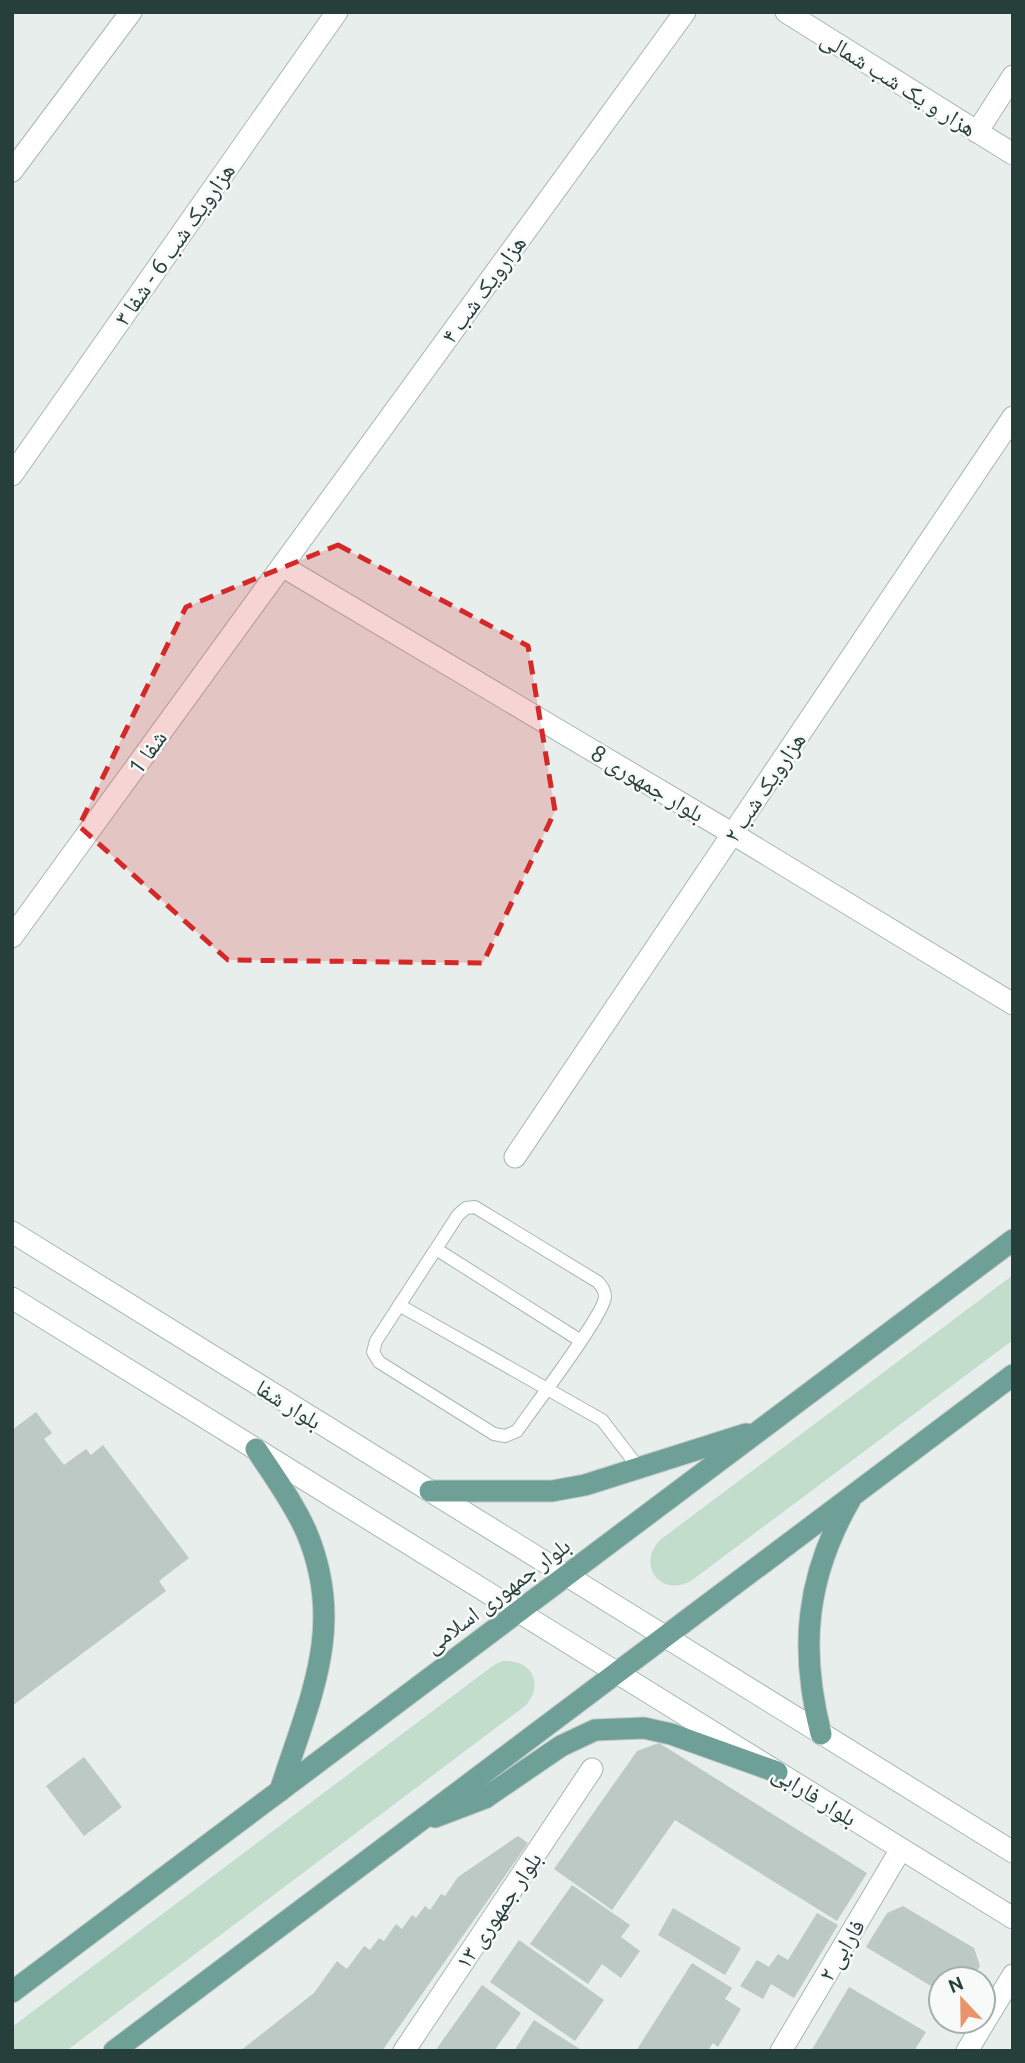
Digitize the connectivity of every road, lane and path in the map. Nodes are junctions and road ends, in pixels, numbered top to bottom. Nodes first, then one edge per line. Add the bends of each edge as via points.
1 (131, 12) edge
2 (337, 12) edge
3 (685, 12) edge
4 (786, 12) edge
5 (1013, 76) edge
6 (977, 132) junction
7 (1013, 155) edge
8 (12, 171) edge
9 (1013, 417) edge
10 (12, 475) edge
11 (282, 566) junction
12 (733, 834) junction
13 (12, 937) edge
14 (1013, 1004) edge
15 (515, 1157) dead end
16 (12, 1232) edge
17 (1013, 1240) edge
18 (436, 1249) junction
19 (12, 1298) edge
20 (399, 1306) junction
21 (581, 1341) junction
22 (1013, 1375) edge
23 (546, 1389) junction
24 (761, 1429) junction
25 (256, 1449) junction
26 (638, 1467) junction
27 (430, 1491) junction
28 (854, 1494) junction
29 (567, 1575) junction
30 (519, 1612) junction
31 (665, 1636) junction
32 (617, 1673) junction
33 (821, 1734) junction
34 (592, 1769) dead end
35 (777, 1772) junction
36 (280, 1791) junction
37 (413, 1825) junction
38 (901, 1849) junction
39 (1013, 1852) edge
40 (1013, 1918) edge
41 (1013, 1975) edge
42 (12, 1992) edge
43 (114, 2051) edge
44 (404, 2051) edge
45 (781, 2051) edge
46 (967, 2051) edge

1 - 8 street
2 - 10 street, هزارویک شب 6 - شفا ۳
3 - 11 street, هزارویک شب ۴
4 - 6 street, هزار و یک شب شمالی
5 - 6 street
6 - 7 street, هزار و یک شب شمالی
9 - 12 street, هزارویک شب ۲
11 - 12 street, بلوار جمهوری 8
11 - 13 street, شفا 1
12 - 14 street, بلوار جمهوری 8
12 - 15 street, هزارویک شب ۲
16 - 27 street, بلوار شفا
17 - 24 main road, بلوار جمهوری اسلامی
18 - 20 lane
18 - 21 lane
18 - 21 lane via 458,1215 475,1207 598,1282 605,1299
19 - 25 street
20 - 23 lane
20 - 23 lane via 376,1341 373,1352 379,1362 494,1434 506,1436 517,1431
21 - 23 lane
22 - 28 main road
23 - 26 lane via 602,1420
24 - 26 main road
24 - 29 main road, بلوار جمهوری اسلامی
25 - 30 street
25 - 36 main road via 305,1528 324,1595 320,1664
26 - 27 main road via 552,1491
27 - 29 street, بلوار شفا
28 - 31 main road
28 - 33 main road via 826,1550 810,1610 809,1672
29 - 30 main road, بلوار جمهوری اسلامی
29 - 31 street, بلوار شفا
30 - 32 street, بلوار فارابی
30 - 36 main road, بلوار جمهوری اسلامی
31 - 32 main road
31 - 33 street
32 - 35 street, بلوار فارابی
32 - 37 main road
33 - 39 street
34 - 44 street, بلوار جمهوری ۱۳
35 - 37 main road via 671,1734 644,1728 594,1730 561,1746 485,1798
35 - 38 street, بلوار فارابی
36 - 42 main road, بلوار جمهوری اسلامی
37 - 43 main road
38 - 40 street, بلوار فارابی
38 - 45 street, فارابی ۲
41 - 46 street

